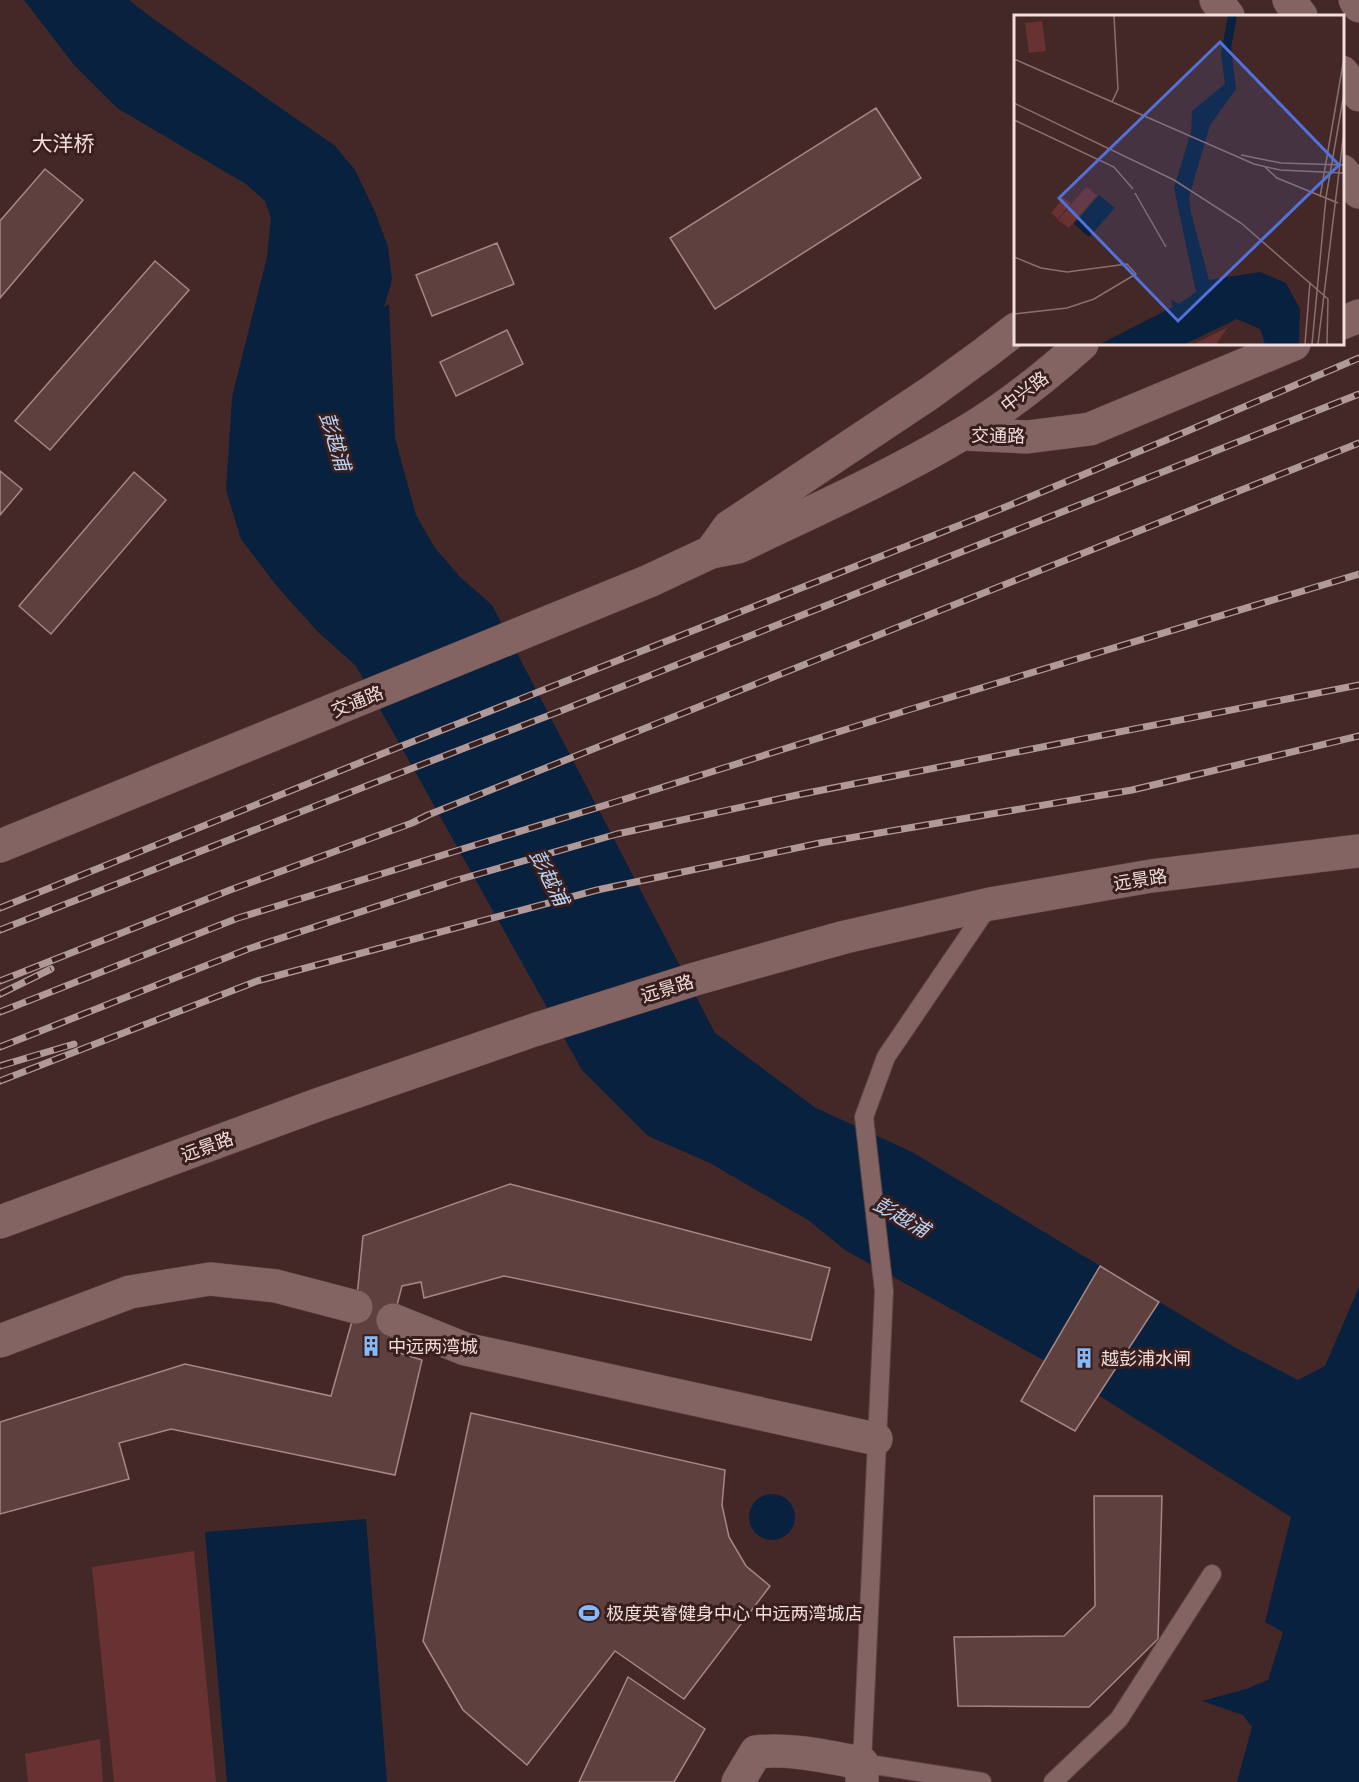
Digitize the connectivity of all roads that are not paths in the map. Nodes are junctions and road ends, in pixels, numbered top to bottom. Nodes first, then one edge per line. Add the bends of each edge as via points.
1 (1216, 0) edge
2 (1289, 0) edge
3 (1355, 0) edge
4 (1359, 4) edge
5 (1227, 15) edge
6 (1300, 15) edge
7 (1344, 17) edge
8 (1344, 75) edge
9 (1359, 87) edge
10 (1359, 94) edge
11 (1344, 102) edge
12 (1344, 173) edge
13 (1359, 192) edge
14 (1359, 316) edge
15 (1344, 322) edge
16 (1014, 331) edge
17 (1081, 345) edge
18 (1292, 345) edge
19 (963, 434) junction
20 (711, 552) junction
21 (0, 846) edge
22 (1359, 851) edge
23 (990, 904) junction
24 (0, 1222) edge
25 (356, 1307) dead end
26 (393, 1320) dead end
27 (0, 1341) edge
28 (876, 1438) junction
29 (1212, 1574) dead end
30 (862, 1773) edge
31 (738, 1782) edge
32 (982, 1782) edge
33 (1053, 1782) edge

1 - 5 street
2 - 6 street
3 - 4 street, bridge
4 - 7 street
8 - 10 street, bridge
9 - 11 street
12 - 13 street
14 - 15 street
16 - 20 street, 交通路 via 930,393 729,527
17 - 19 street, 中兴路 via 1019,396
18 - 19 street, 交通路 via 1090,429 1027,437
19 - 20 street, 交通路 via 884,478 738,547
20 - 21 street, 交通路 via 649,581
22 - 23 street, 远景路 via 1151,876
23 - 24 street, 远景路 via 845,937 534,1030
23 - 28 lane via 886,1058 864,1116 884,1291
25 - 27 street via 276,1286 210,1279 130,1292
26 - 28 street via 465,1348
28 - 30 lane
29 - 33 lane via 1119,1719
30 - 31 street via 795,1751 756,1752
30 - 32 lane

